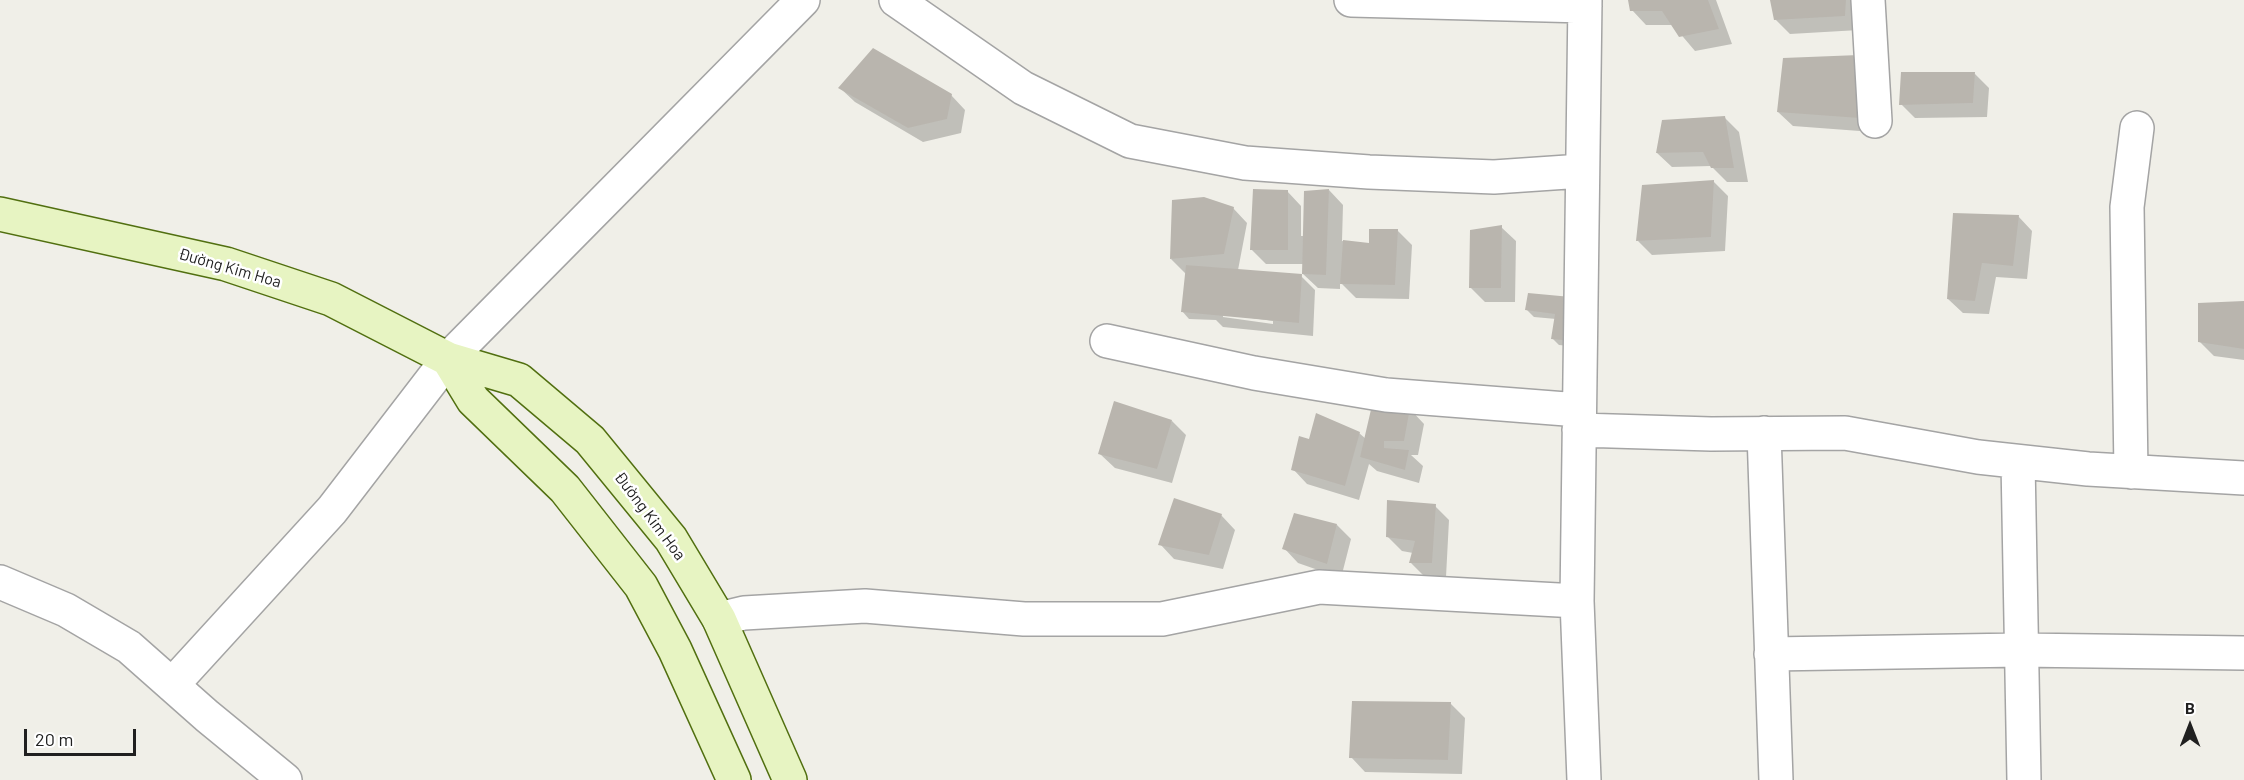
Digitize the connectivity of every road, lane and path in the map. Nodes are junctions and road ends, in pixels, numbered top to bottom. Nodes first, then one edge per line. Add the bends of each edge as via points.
1 (803, 0) edge
2 (896, 0) edge
3 (1351, 0) edge
4 (1868, 0) edge
5 (1585, 3) edge
6 (1875, 121) dead end
7 (2137, 128) dead end
8 (1582, 171) junction
9 (0, 214) edge
10 (1107, 341) dead end
11 (448, 360) junction
12 (1579, 420) junction
13 (1764, 433) junction
14 (2018, 462) junction
15 (2131, 472) junction
16 (2244, 478) edge
17 (0, 582) edge
18 (1577, 601) junction
19 (719, 619) junction
20 (2020, 650) junction
21 (2244, 653) edge
22 (1771, 654) junction
23 (172, 685) junction
24 (285, 780) edge
25 (734, 780) edge
26 (790, 780) edge
27 (1584, 780) edge
28 (1776, 780) edge
29 (2024, 780) edge

1 - 11 street
2 - 8 street via 1023,88 1130,141 1245,163 1369,172 1494,177
3 - 5 street
4 - 6 street
5 - 8 street
7 - 15 street via 2127,207
8 - 12 street
9 - 11 street, Đường Kim Hoa via 226,264 331,299
10 - 12 street via 1254,373
11 - 19 street, Đường Kim Hoa via 519,380 590,440 671,539
11 - 23 street via 332,510
11 - 25 street via 472,400 565,489 641,586
12 - 13 street
12 - 18 street
13 - 14 street via 1845,433
13 - 22 street
14 - 15 street
14 - 20 street
15 - 16 street
17 - 23 street via 66,610 129,647
18 - 19 street via 1319,587 1162,619 1024,619 865,606 744,613
18 - 27 street
19 - 26 street, Đường Kim Hoa
20 - 21 street
20 - 22 street
20 - 29 street
22 - 28 street
23 - 24 street

